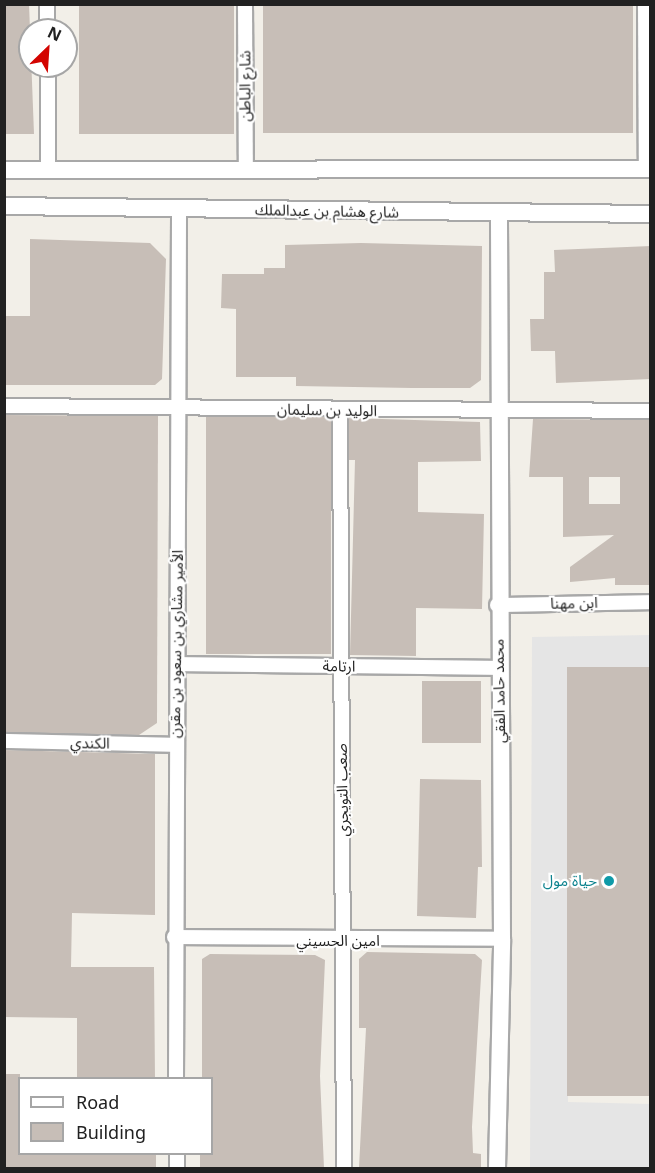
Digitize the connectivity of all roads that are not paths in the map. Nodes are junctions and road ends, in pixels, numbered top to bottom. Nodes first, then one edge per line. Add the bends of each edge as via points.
1 (245, 4) edge
2 (645, 4) edge
3 (48, 78) edge
4 (246, 168) junction
5 (648, 169) edge
6 (4, 170) edge
7 (48, 171) junction
8 (4, 206) edge
9 (179, 209) junction
10 (499, 213) junction
11 (651, 214) edge
12 (178, 405) junction
13 (4, 406) edge
14 (340, 411) junction
15 (496, 411) junction
16 (651, 411) edge
17 (651, 602) edge
18 (497, 605) junction
19 (178, 664) junction
20 (341, 666) junction
21 (499, 668) junction
22 (4, 741) edge
23 (175, 745) junction
24 (174, 937) junction
25 (502, 939) junction
26 (344, 942) junction
27 (176, 1077) edge
28 (344, 1168) edge
29 (497, 1168) edge

1 - 4 street, شارع الباطن
2 - 5 street
3 - 7 street
4 - 5 street
4 - 7 street
6 - 7 street
8 - 9 street, شارع هشام بن عبدالملك
9 - 10 street, شارع هشام بن عبدالملك
9 - 12 street, الأمير مشاري بن سعود بن مقرن
10 - 11 street, شارع هشام بن عبدالملك
10 - 15 street, محمد حامد الفقي
12 - 13 street, الوليد بن سليمان
12 - 14 street, الوليد بن سليمان
12 - 19 street, الأمير مشاري بن سعود بن مقرن
14 - 15 street, الوليد بن سليمان
14 - 20 street, صعب التويجري
15 - 16 street, الوليد بن سليمان
15 - 18 street, محمد حامد الفقي
17 - 18 street, ابن مهنا
18 - 21 street, محمد حامد الفقي
19 - 20 street, ارتامة
19 - 23 street, الأمير مشاري بن سعود بن مقرن
20 - 21 street, ارتامة
20 - 26 street, صعب التويجري
21 - 25 street, محمد حامد الفقي
22 - 23 street, الكندي
23 - 24 street, الأمير مشاري بن سعود بن مقرن
24 - 26 street, امين الحسيني
24 - 27 street, الأمير مشاري بن سعود بن مقرن
25 - 26 street, امين الحسيني
25 - 29 street, محمد حامد الفقي
26 - 28 street, صعب التويجري

